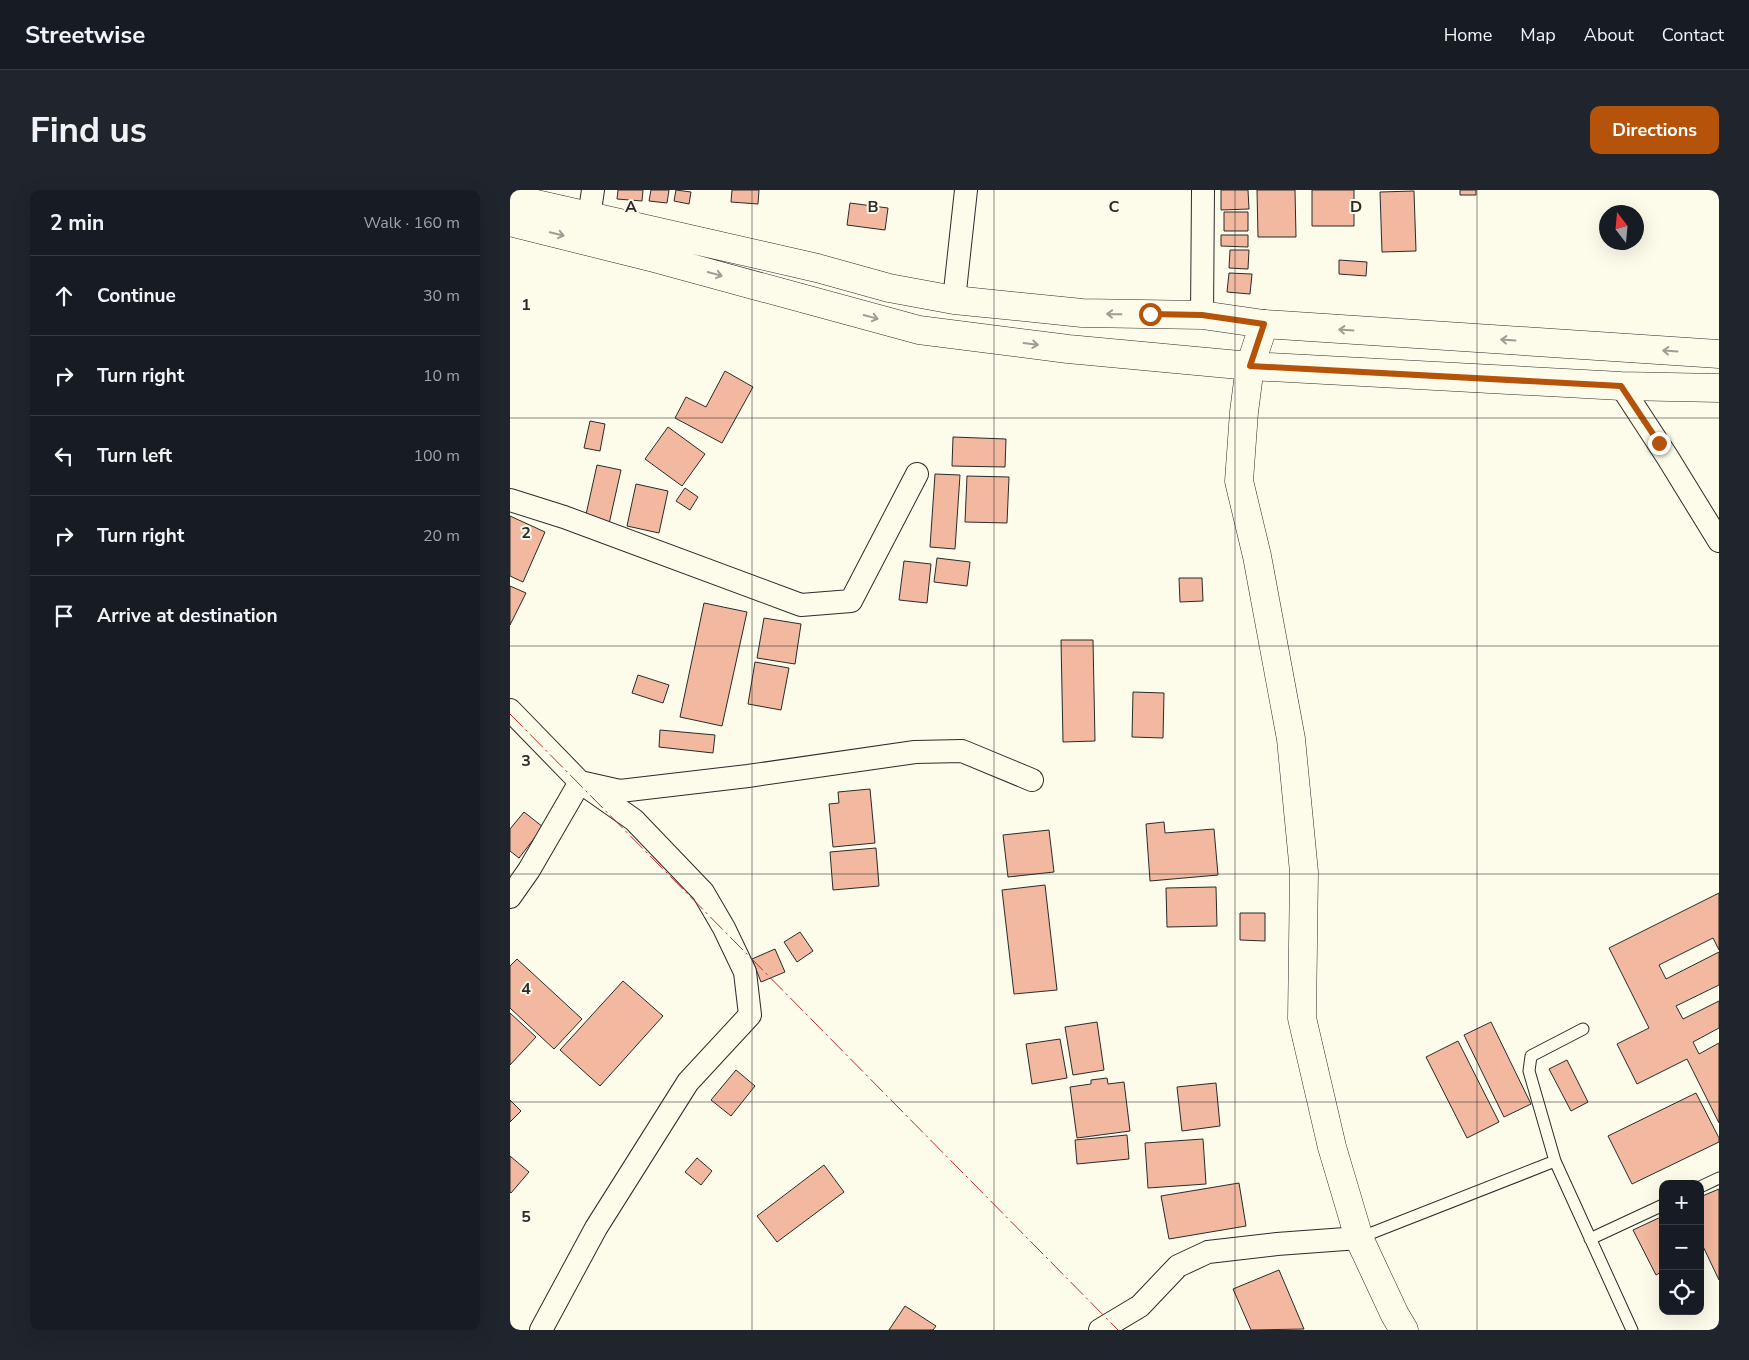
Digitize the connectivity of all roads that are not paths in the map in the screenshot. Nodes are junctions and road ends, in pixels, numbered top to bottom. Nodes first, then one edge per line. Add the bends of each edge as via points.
1 (594, 190) edge
2 (966, 190) edge
3 (1203, 190) edge
4 (510, 198) edge
5 (589, 217) junction
6 (510, 222) edge
7 (954, 300) junction
8 (1202, 315) junction
9 (1264, 324) junction
10 (1719, 354) edge
11 (1250, 366) junction
12 (1621, 386) junction
13 (1719, 388) edge
14 (917, 474) dead end
15 (510, 500) edge
16 (1719, 541) edge
17 (510, 710) edge
18 (1032, 780) dead end
19 (580, 782) junction
20 (510, 897) edge
21 (1583, 1029) dead end
22 (1555, 1161) junction
23 (1719, 1178) edge
24 (1704, 1185) edge
25 (1659, 1206) edge
26 (1359, 1238) junction
27 (1590, 1239) junction
28 (541, 1330) edge
29 (1100, 1330) edge
30 (1404, 1330) edge
31 (1632, 1330) edge

1 - 5 street
2 - 7 street
3 - 8 street
4 - 5 main road
5 - 7 main road via 817,268 889,288
6 -> 11 main road via 664,260 919,330 1068,349
8 -> 7 main road via 1082,313
8 - 9 main road
10 -> 9 main road
9 - 11 main road
11 - 12 main road
11 - 26 main road via 1239,481 1257,556 1291,739 1304,872 1302,1018 1332,1147
12 - 13 main road
12 - 16 street
14 - 15 street via 851,601 801,605
17 - 19 street
18 - 19 street via 962,751 915,752 620,791
19 - 20 street
19 - 28 street via 634,820 703,892 744,972 750,1015 688,1082 596,1228
21 - 22 lane via 1531,1056 1529,1064
22 - 26 lane
22 - 27 lane
23 - 24 lane
25 - 27 lane
26 - 29 street via 1208,1252 1178,1266 1140,1306
26 - 30 main road
27 - 31 lane

